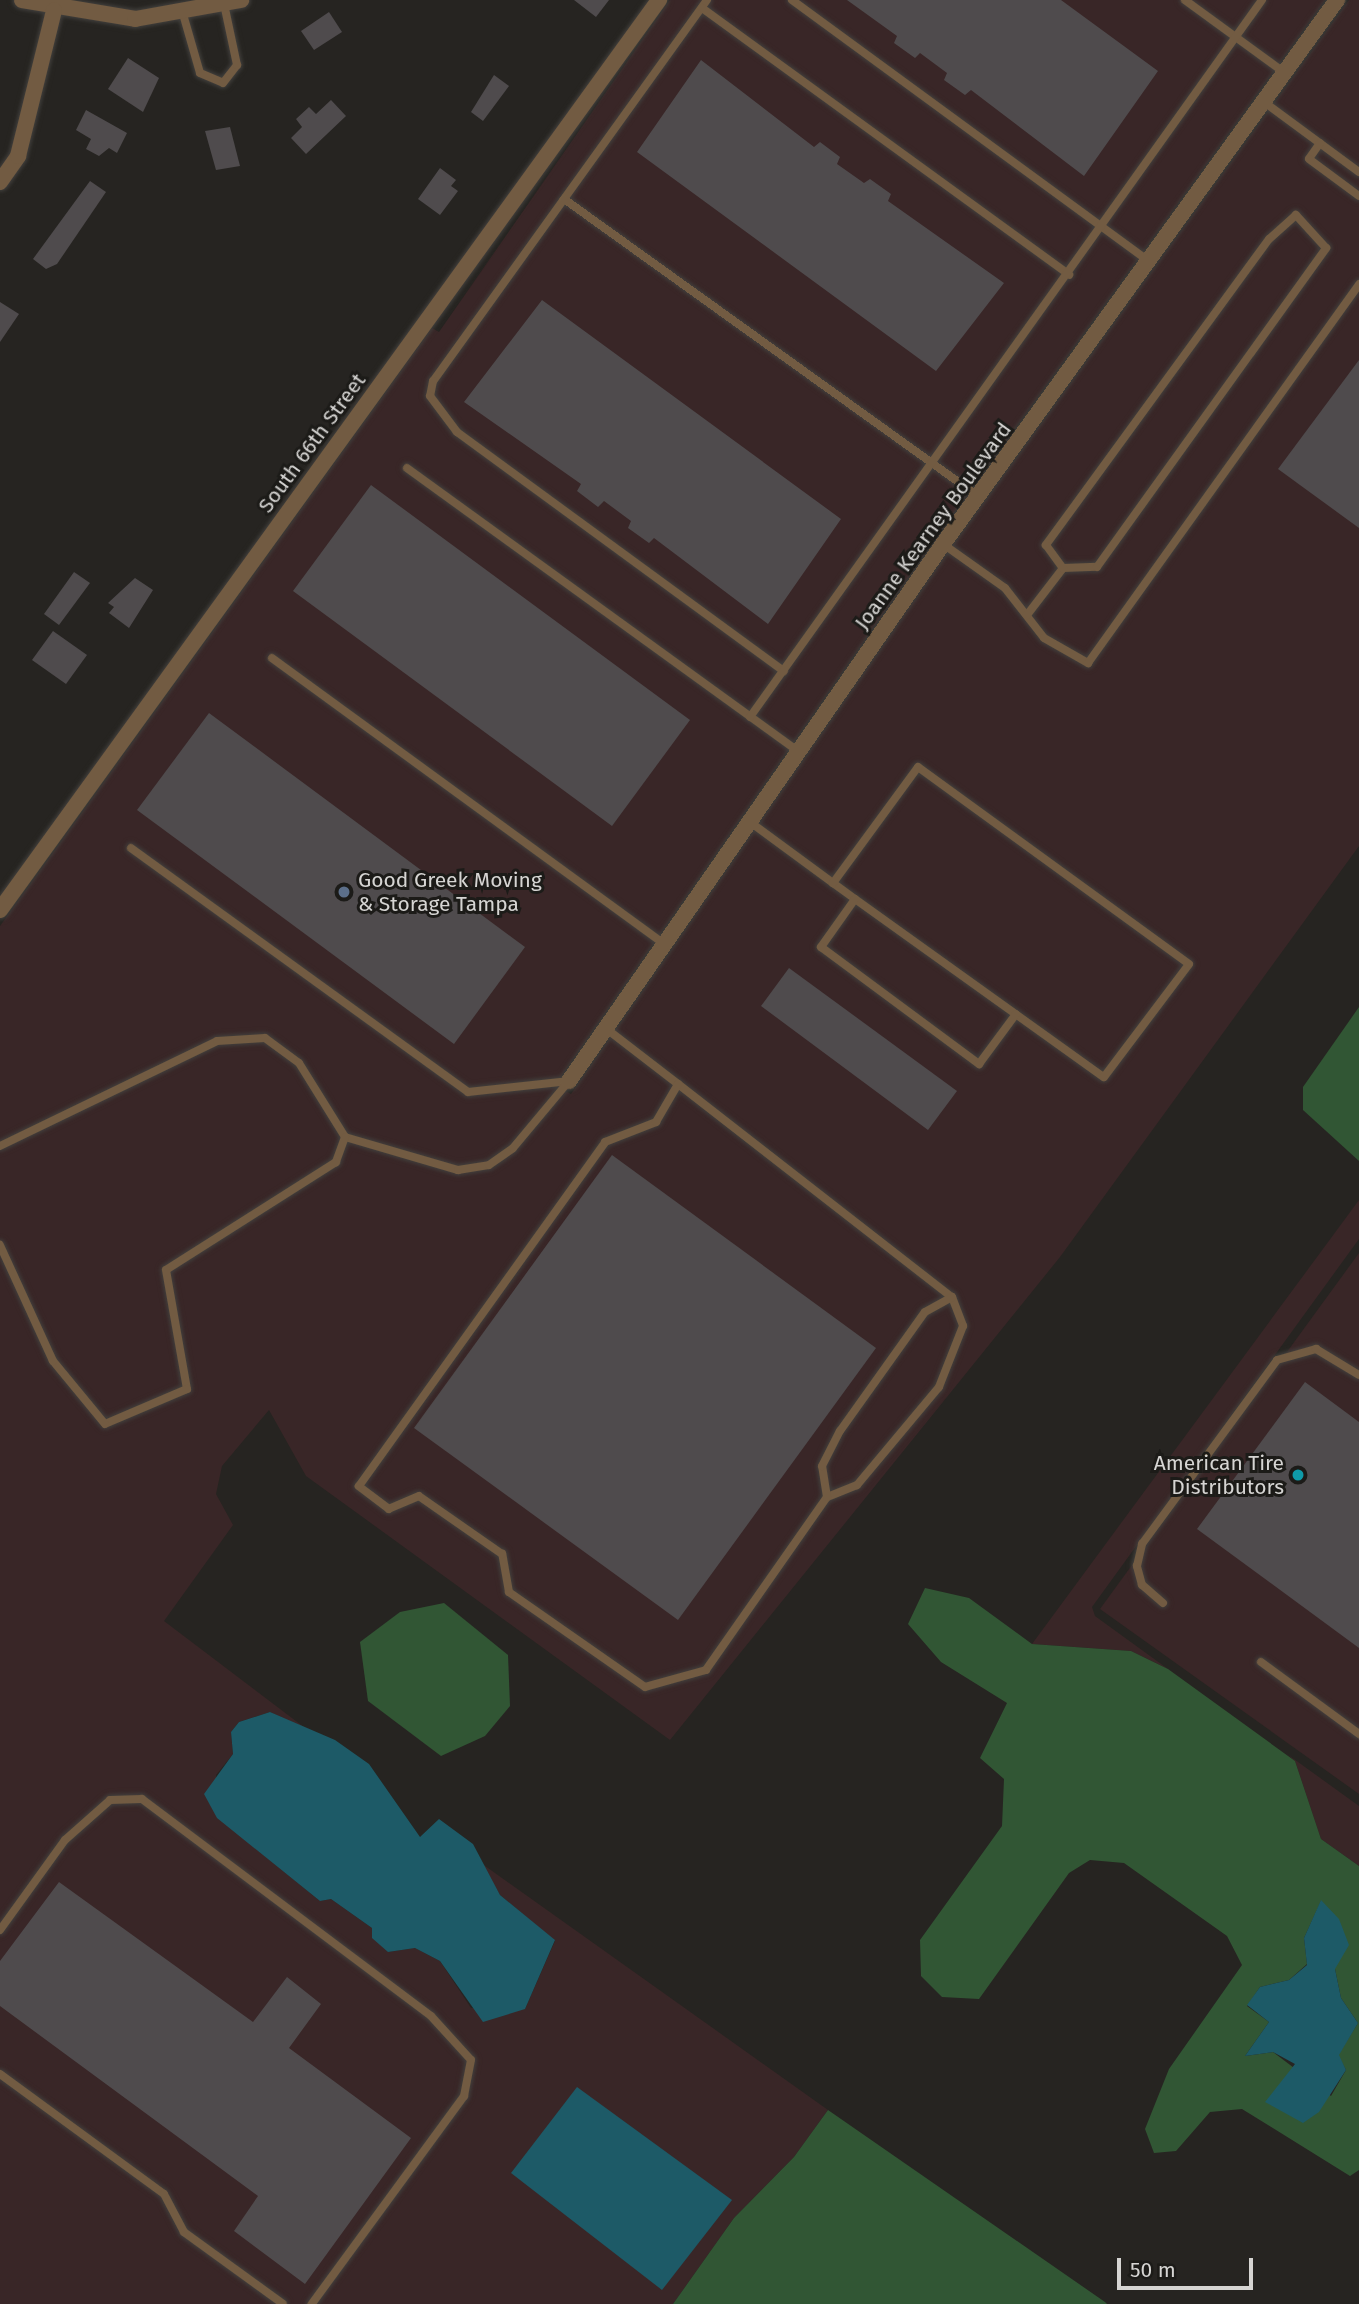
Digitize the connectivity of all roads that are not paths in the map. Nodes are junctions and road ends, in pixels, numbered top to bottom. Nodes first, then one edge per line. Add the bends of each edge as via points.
1 (22, 0) edge
2 (241, 0) edge
3 (659, 0) edge
4 (708, 0) edge
5 (792, 0) edge
6 (1185, 0) edge
7 (1262, 0) edge
8 (1337, 0) edge
9 (224, 4) junction
10 (702, 8) junction
11 (54, 10) junction
12 (183, 14) junction
13 (1238, 38) junction
14 (1285, 72) junction
15 (1264, 102) junction
16 (1320, 143) junction
17 (1359, 172) edge
18 (0, 182) edge
19 (1359, 197) edge
20 (564, 199) junction
21 (1103, 228) junction
22 (1150, 262) junction
23 (1069, 275) junction
24 (1359, 284) edge
25 (934, 463) junction
26 (407, 468) dead end
27 (978, 496) junction
28 (943, 544) junction
29 (1063, 568) junction
30 (1027, 615) junction
31 (272, 658) dead end
32 (784, 671) junction
33 (750, 717) junction
34 (799, 752) junction
35 (750, 822) junction
36 (131, 848) dead end
37 (833, 883) junction
38 (856, 899) junction
39 (0, 910) edge
40 (663, 943) junction
41 (1016, 1014) junction
42 (604, 1027) junction
43 (569, 1081) junction
44 (678, 1084) junction
45 (345, 1136) junction
46 (0, 1146) edge
47 (0, 1245) edge
48 (952, 1297) junction
49 (1359, 1375) edge
50 (827, 1497) junction
51 (1163, 1603) dead end
52 (1261, 1662) dead end
53 (1359, 1734) edge
54 (0, 1930) edge
55 (0, 2074) edge
56 (283, 2304) edge
57 (312, 2304) edge

1 - 11 street
2 - 9 street
3 - 39 street, South 66th Street
4 - 10 lane
5 - 21 lane
6 - 13 lane
7 - 13 lane
8 - 14 street, Joanne Kearney Boulevard
9 - 12 street
9 - 12 lane via 237,65 222,83 200,73
10 - 20 lane
10 - 23 lane
11 - 12 street via 135,19
11 - 18 street via 18,156
13 - 14 lane
13 - 21 lane
14 - 15 street, Joanne Kearney Boulevard
15 - 16 lane
15 - 22 street, Joanne Kearney Boulevard
16 - 17 lane
16 - 19 lane via 1309,159
20 - 25 lane
20 - 32 lane via 433,381 430,396 457,432
21 - 22 lane
21 - 23 lane
22 - 27 street, Joanne Kearney Boulevard
23 - 25 lane
24 - 30 lane via 1088,663 1044,638
25 - 27 lane
25 - 32 lane
26 - 33 lane
27 - 28 street, Joanne Kearney Boulevard
28 - 30 lane via 1005,588
28 - 34 street, Joanne Kearney Boulevard
29 - 29 lane via 1097,567 1326,248 1296,215 1269,239 1046,545
29 - 30 lane
31 - 40 lane
32 - 33 lane
33 - 34 lane
34 - 35 street, Joanne Kearney Boulevard
35 - 37 lane
35 - 40 street, Joanne Kearney Boulevard
36 - 43 lane via 468,1092
37 - 38 lane
37 - 41 lane via 918,767 1189,964 1104,1077
38 - 41 lane
38 - 41 lane via 821,947 979,1064
40 - 42 street, Joanne Kearney Boulevard
42 - 43 street, Joanne Kearney Boulevard
42 - 44 lane
43 - 45 lane via 513,1148 489,1165 458,1170
44 - 48 lane
44 - 50 lane via 656,1122 605,1142 359,1486 389,1509 419,1496 502,1554 509,1592 645,1686 706,1670
45 - 46 lane via 299,1063 265,1038 217,1041
45 - 47 lane via 336,1162 166,1270 187,1389 106,1424 53,1361
48 - 50 lane via 925,1312 840,1431 822,1466
48 - 50 lane via 963,1326 939,1387 857,1485
49 - 51 lane via 1316,1349 1277,1360 1142,1544 1137,1566 1142,1585
52 - 53 lane
54 - 57 lane via 65,1840 110,1800 142,1800 431,2016 471,2060 464,2096
55 - 56 lane via 164,2194 184,2232

